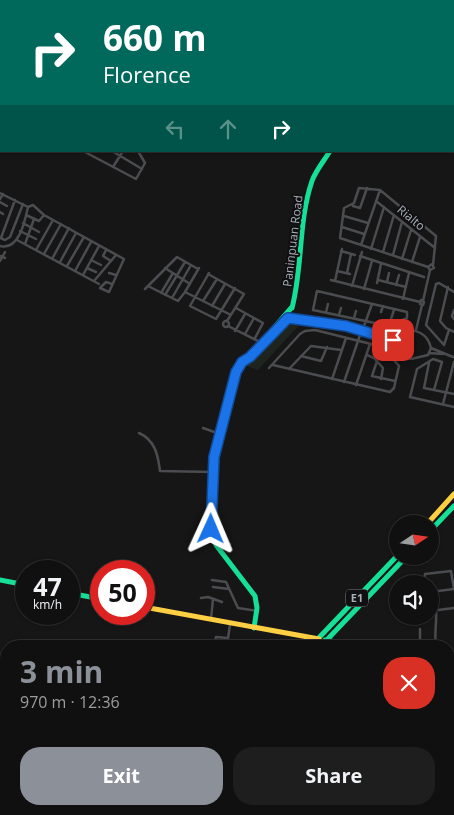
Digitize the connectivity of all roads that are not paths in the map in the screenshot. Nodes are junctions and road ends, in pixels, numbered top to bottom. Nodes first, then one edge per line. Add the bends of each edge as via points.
1 (85, 152) edge
2 (114, 152) edge
3 (122, 152) edge
4 (139, 152) edge
5 (329, 152) edge
6 (120, 156) junction
7 (113, 167) junction
8 (142, 169) junction
9 (367, 188) junction
10 (380, 190) junction
11 (1, 194) edge
12 (15, 200) junction
13 (0, 201) edge
14 (376, 201) junction
15 (23, 204) junction
16 (352, 205) junction
17 (7, 206) dead end
18 (28, 207) junction
19 (384, 207) junction
20 (26, 215) junction
21 (44, 215) junction
22 (394, 215) junction
23 (343, 216) junction
24 (34, 219) junction
25 (53, 220) junction
26 (402, 222) junction
27 (23, 223) junction
28 (368, 223) junction
29 (61, 224) junction
30 (31, 227) junction
31 (342, 227) junction
32 (68, 228) junction
33 (411, 230) junction
34 (20, 231) junction
35 (39, 232) dead end
36 (76, 233) junction
37 (364, 234) junction
38 (28, 235) junction
39 (84, 237) junction
40 (420, 237) junction
41 (0, 238) edge
42 (36, 239) dead end
43 (17, 240) junction
44 (91, 242) junction
45 (25, 244) junction
46 (0, 246) edge
47 (99, 246) junction
48 (361, 246) junction
49 (435, 248) junction
50 (106, 249) junction
51 (371, 249) junction
52 (36, 250) junction
53 (5, 252) dead end
54 (362, 252) dead end
55 (383, 252) junction
56 (44, 254) junction
57 (351, 254) junction
58 (116, 255) junction
59 (355, 255) dead end
60 (393, 255) junction
61 (360, 256) junction
62 (2, 257) edge
63 (52, 259) junction
64 (402, 259) junction
65 (91, 260) junction
66 (0, 261) edge
67 (111, 261) junction
68 (372, 261) junction
69 (60, 262) junction
70 (184, 262) junction
71 (412, 262) junction
72 (381, 264) junction
73 (432, 264) junction
74 (101, 265) dead end
75 (191, 265) junction
76 (67, 266) junction
77 (115, 266) dead end
78 (120, 267) junction
79 (428, 267) junction
80 (87, 268) junction
81 (165, 268) junction
82 (430, 270) junction
83 (75, 271) junction
84 (338, 271) junction
85 (96, 272) dead end
86 (409, 272) junction
87 (109, 273) dead end
88 (173, 273) junction
89 (389, 273) dead end
90 (116, 275) junction
91 (176, 275) junction
92 (399, 275) dead end
93 (83, 276) junction
94 (424, 277) dead end
95 (183, 279) junction
96 (216, 279) junction
97 (94, 281) junction
98 (387, 282) junction
99 (99, 284) dead end
100 (112, 284) junction
101 (190, 284) junction
102 (225, 284) junction
103 (396, 285) junction
104 (352, 286) junction
105 (406, 287) junction
106 (448, 287) junction
107 (235, 288) junction
108 (364, 289) junction
109 (185, 292) junction
110 (376, 292) junction
111 (454, 292) edge
112 (162, 293) junction
113 (165, 294) junction
114 (194, 296) junction
115 (172, 298) junction
116 (374, 298) dead end
117 (403, 299) junction
118 (203, 301) junction
119 (422, 301) junction
120 (328, 304) dead end
121 (372, 304) junction
122 (212, 306) junction
123 (383, 306) junction
124 (236, 308) junction
125 (341, 308) dead end
126 (221, 310) junction
127 (394, 310) junction
128 (454, 310) edge
129 (326, 312) junction
130 (356, 312) dead end
131 (381, 312) dead end
132 (245, 314) junction
133 (231, 315) junction
134 (339, 315) junction
135 (288, 316) junction
136 (254, 318) junction
137 (354, 318) junction
138 (454, 319) edge
139 (366, 321) junction
140 (389, 326) junction
141 (362, 329) junction
142 (416, 330) junction
143 (449, 330) junction
144 (235, 331) junction
145 (401, 331) junction
146 (454, 332) edge
147 (245, 335) junction
148 (255, 338) junction
149 (346, 338) junction
150 (394, 339) junction
151 (359, 340) junction
152 (263, 343) junction
153 (370, 344) junction
154 (327, 347) junction
155 (431, 348) junction
156 (396, 349) junction
157 (342, 350) junction
158 (430, 353) junction
159 (444, 354) junction
160 (367, 355) junction
161 (300, 356) junction
162 (433, 359) junction
163 (454, 359) edge
164 (377, 361) junction
165 (428, 364) junction
166 (273, 365) junction
167 (269, 368) dead end
168 (289, 370) junction
169 (332, 379) junction
170 (381, 379) junction
171 (395, 381) junction
172 (344, 382) junction
173 (356, 385) junction
174 (434, 390) junction
175 (446, 393) junction
176 (454, 394) edge
177 (442, 404) junction
178 (454, 407) edge
179 (203, 428) dead end
180 (139, 434) dead end
181 (220, 434) junction
182 (213, 472) junction
183 (454, 494) edge
184 (454, 506) edge
185 (435, 515) edge
186 (439, 522) edge
187 (230, 544) dead end
188 (220, 551) junction
189 (389, 564) edge
190 (398, 565) edge
191 (424, 575) edge
192 (0, 580) edge
193 (212, 580) dead end
194 (15, 583) edge
195 (213, 587) dead end
196 (229, 589) junction
197 (454, 589) edge
198 (439, 591) edge
199 (201, 598) dead end
200 (213, 599) junction
201 (222, 602) dead end
202 (454, 608) edge
203 (155, 609) edge
204 (439, 610) edge
205 (257, 611) junction
206 (210, 620) junction
207 (230, 624) junction
208 (438, 625) edge
209 (254, 628) junction
210 (420, 629) dead end
211 (228, 638) joint
212 (215, 640) edge
213 (316, 640) edge
214 (323, 640) edge
215 (327, 640) edge
216 (420, 640) edge
217 (435, 640) edge

1 - 7 street
2 - 6 street
3 - 6 street
4 - 8 street via 145,163
5 - 135 main road, Paninpuan Road via 317,171 310,191 298,286
6 - 7 street
6 - 8 street
7 - 8 street via 134,179
9 - 10 street
9 - 16 street via 359,188
9 - 16 street via 360,208
10 - 14 street
10 - 49 street via 436,236
11 - 12 street
11 - 13 street
12 - 15 street
12 - 41 street
13 - 17 street
14 - 19 street, Rialto
14 - 28 street
15 - 18 street
15 - 41 street via 10,237
16 - 23 street via 344,208
18 - 20 street
18 - 21 street via 33,205
19 - 22 street, Rialto
19 - 51 street
20 - 24 street
20 - 27 street
21 - 24 street via 41,221
21 - 25 street
22 - 26 street, Rialto
22 - 55 street
23 - 28 street
23 - 31 street
24 - 30 street
25 - 29 street
25 - 52 street
26 - 33 street, Rialto
26 - 60 street
27 - 30 street
27 - 34 street
28 - 37 street
29 - 32 street
29 - 56 street
30 - 35 street
30 - 38 street
31 - 37 street
31 - 48 street via 340,238
32 - 36 street
32 - 63 street
33 - 40 street, Rialto
33 - 64 street
34 - 38 street
34 - 43 street
36 - 39 street
36 - 69 street
37 - 48 street
38 - 42 street
38 - 45 street
39 - 44 street
39 - 76 street
40 - 49 street, Rialto
40 - 71 street
43 - 45 street
43 - 46 street via 8,247
44 - 47 street
44 - 83 street
45 - 52 street
47 - 50 street
47 - 65 street
48 - 51 street
49 - 73 street
50 - 58 street
50 - 67 street via 103,256
51 - 55 street
52 - 56 street
53 - 62 street
54 - 61 street
55 - 60 street
56 - 63 street
57 - 59 street
57 - 84 street via 349,273
57 - 84 street via 342,250
58 - 67 street
58 - 78 street via 126,259
60 - 64 street
61 - 68 street
61 - 104 street
62 - 66 street
63 - 69 street
64 - 71 street
65 - 74 street
65 - 80 street
67 - 97 street
68 - 72 street
68 - 108 street
69 - 76 street
70 - 75 street
70 - 81 street via 178,256
70 - 91 street
71 - 79 street
72 - 86 street
72 - 98 street via 378,282
73 - 79 street
73 - 82 street via 434,268
75 - 95 street
75 - 101 street via 199,269
76 - 83 street
77 - 78 street
78 - 90 street
79 - 82 street
80 - 85 street
80 - 93 street
81 - 88 street
81 - 112 street via 147,287
82 - 119 street
83 - 93 street
84 - 104 street via 333,280
86 - 94 street
86 - 105 street
87 - 90 street
88 - 91 street
88 - 112 street
89 - 98 street
90 - 100 street
91 - 95 street
91 - 113 street
92 - 103 street
93 - 97 street
95 - 101 street
95 - 115 street
96 - 102 street
96 - 114 street via 209,274
96 - 118 street
97 - 99 street
98 - 103 street
100 - 100 street via 110,292 98,290 106,282
101 - 109 street
102 - 107 street
102 - 122 street
103 - 105 street
104 - 108 street
105 - 117 street
106 - 111 street
106 - 143 street via 440,321
106 - 143 street via 436,284 426,325 444,345
107 - 124 street via 244,294
107 - 126 street
108 - 110 street
109 - 114 street
109 - 115 street via 178,301
110 - 116 street
110 - 117 street
112 - 113 street
113 - 115 street
114 - 118 street
114 - 126 street via 189,305 198,310 216,319
117 - 119 street
118 - 122 street
119 - 142 street
120 - 129 street
121 - 123 street
121 - 129 street via 318,290 313,309
121 - 139 street
122 - 126 street
123 - 127 street
123 - 131 street
124 - 132 street
124 - 133 street
125 - 134 street
126 - 133 street
127 - 140 street
127 - 140 street via 407,312 408,318
128 - 138 street
129 - 134 street
130 - 137 street
132 - 136 street
132 - 144 street
133 - 144 street via 223,325
134 - 137 street
135 - 141 street
135 - 152 main road, Paninpuan Road
136 - 147 street
136 - 148 street via 263,324
137 - 139 street
139 - 140 street
139 - 141 street
141 - 150 street
141 - 151 street
142 - 145 street
142 - 155 street via 427,338
143 - 146 street
144 - 147 street
145 - 150 street
145 - 156 street via 402,341
147 - 148 street
148 - 152 street
149 - 151 street
149 - 157 street
149 - 166 street via 315,330 305,331
150 - 156 street
151 - 153 street
151 - 172 street
152 - 181 main road, Paninpuan Road via 236,372
153 - 160 street
153 - 171 street via 383,347 398,364
154 - 157 street
154 - 161 street via 311,346
154 - 161 street via 321,361
155 - 158 street
155 - 159 street
156 - 158 street via 411,359
157 - 169 street
158 - 159 street
158 - 162 street
159 - 163 street
160 - 164 street
160 - 173 street
161 - 168 street
162 - 165 street
162 - 174 street via 442,362
163 - 175 street
164 - 170 street via 384,370
164 - 170 street via 371,375
165 - 174 street via 424,387
165 - 177 street via 417,369 410,397
166 - 167 street
166 - 168 street
168 - 169 street
169 - 172 street
170 - 171 street
171 - 173 street via 390,392
172 - 173 street
174 - 175 street
175 - 176 street
175 - 177 street
177 - 178 street
179 - 181 street
180 - 182 street via 153,444 160,471
181 - 182 main road, Paninpuan Road
182 - 188 main road, Paninpuan Road via 211,529
183 - 185 main road
184 - 186 main road
187 - 188 street
188 - 205 main road, Paninpuan Road via 252,591
189 - 213 main road, E1
190 - 215 main road, E1
191 - 197 street via 451,571
192 - 194 main road
193 - 196 street via 226,581
195 - 196 street
196 - 205 street via 238,608
197 - 198 street
199 - 200 street
200 - 201 street
200 - 206 street
202 - 204 street
203 - 206 main road
205 - 209 main road, Paninpuan Road
206 - 207 main road
207 - 209 main road
207 - 211 street
208 - 217 street via 434,631
209 - 214 main road
210 - 216 street
211 - 212 street via 216,637

